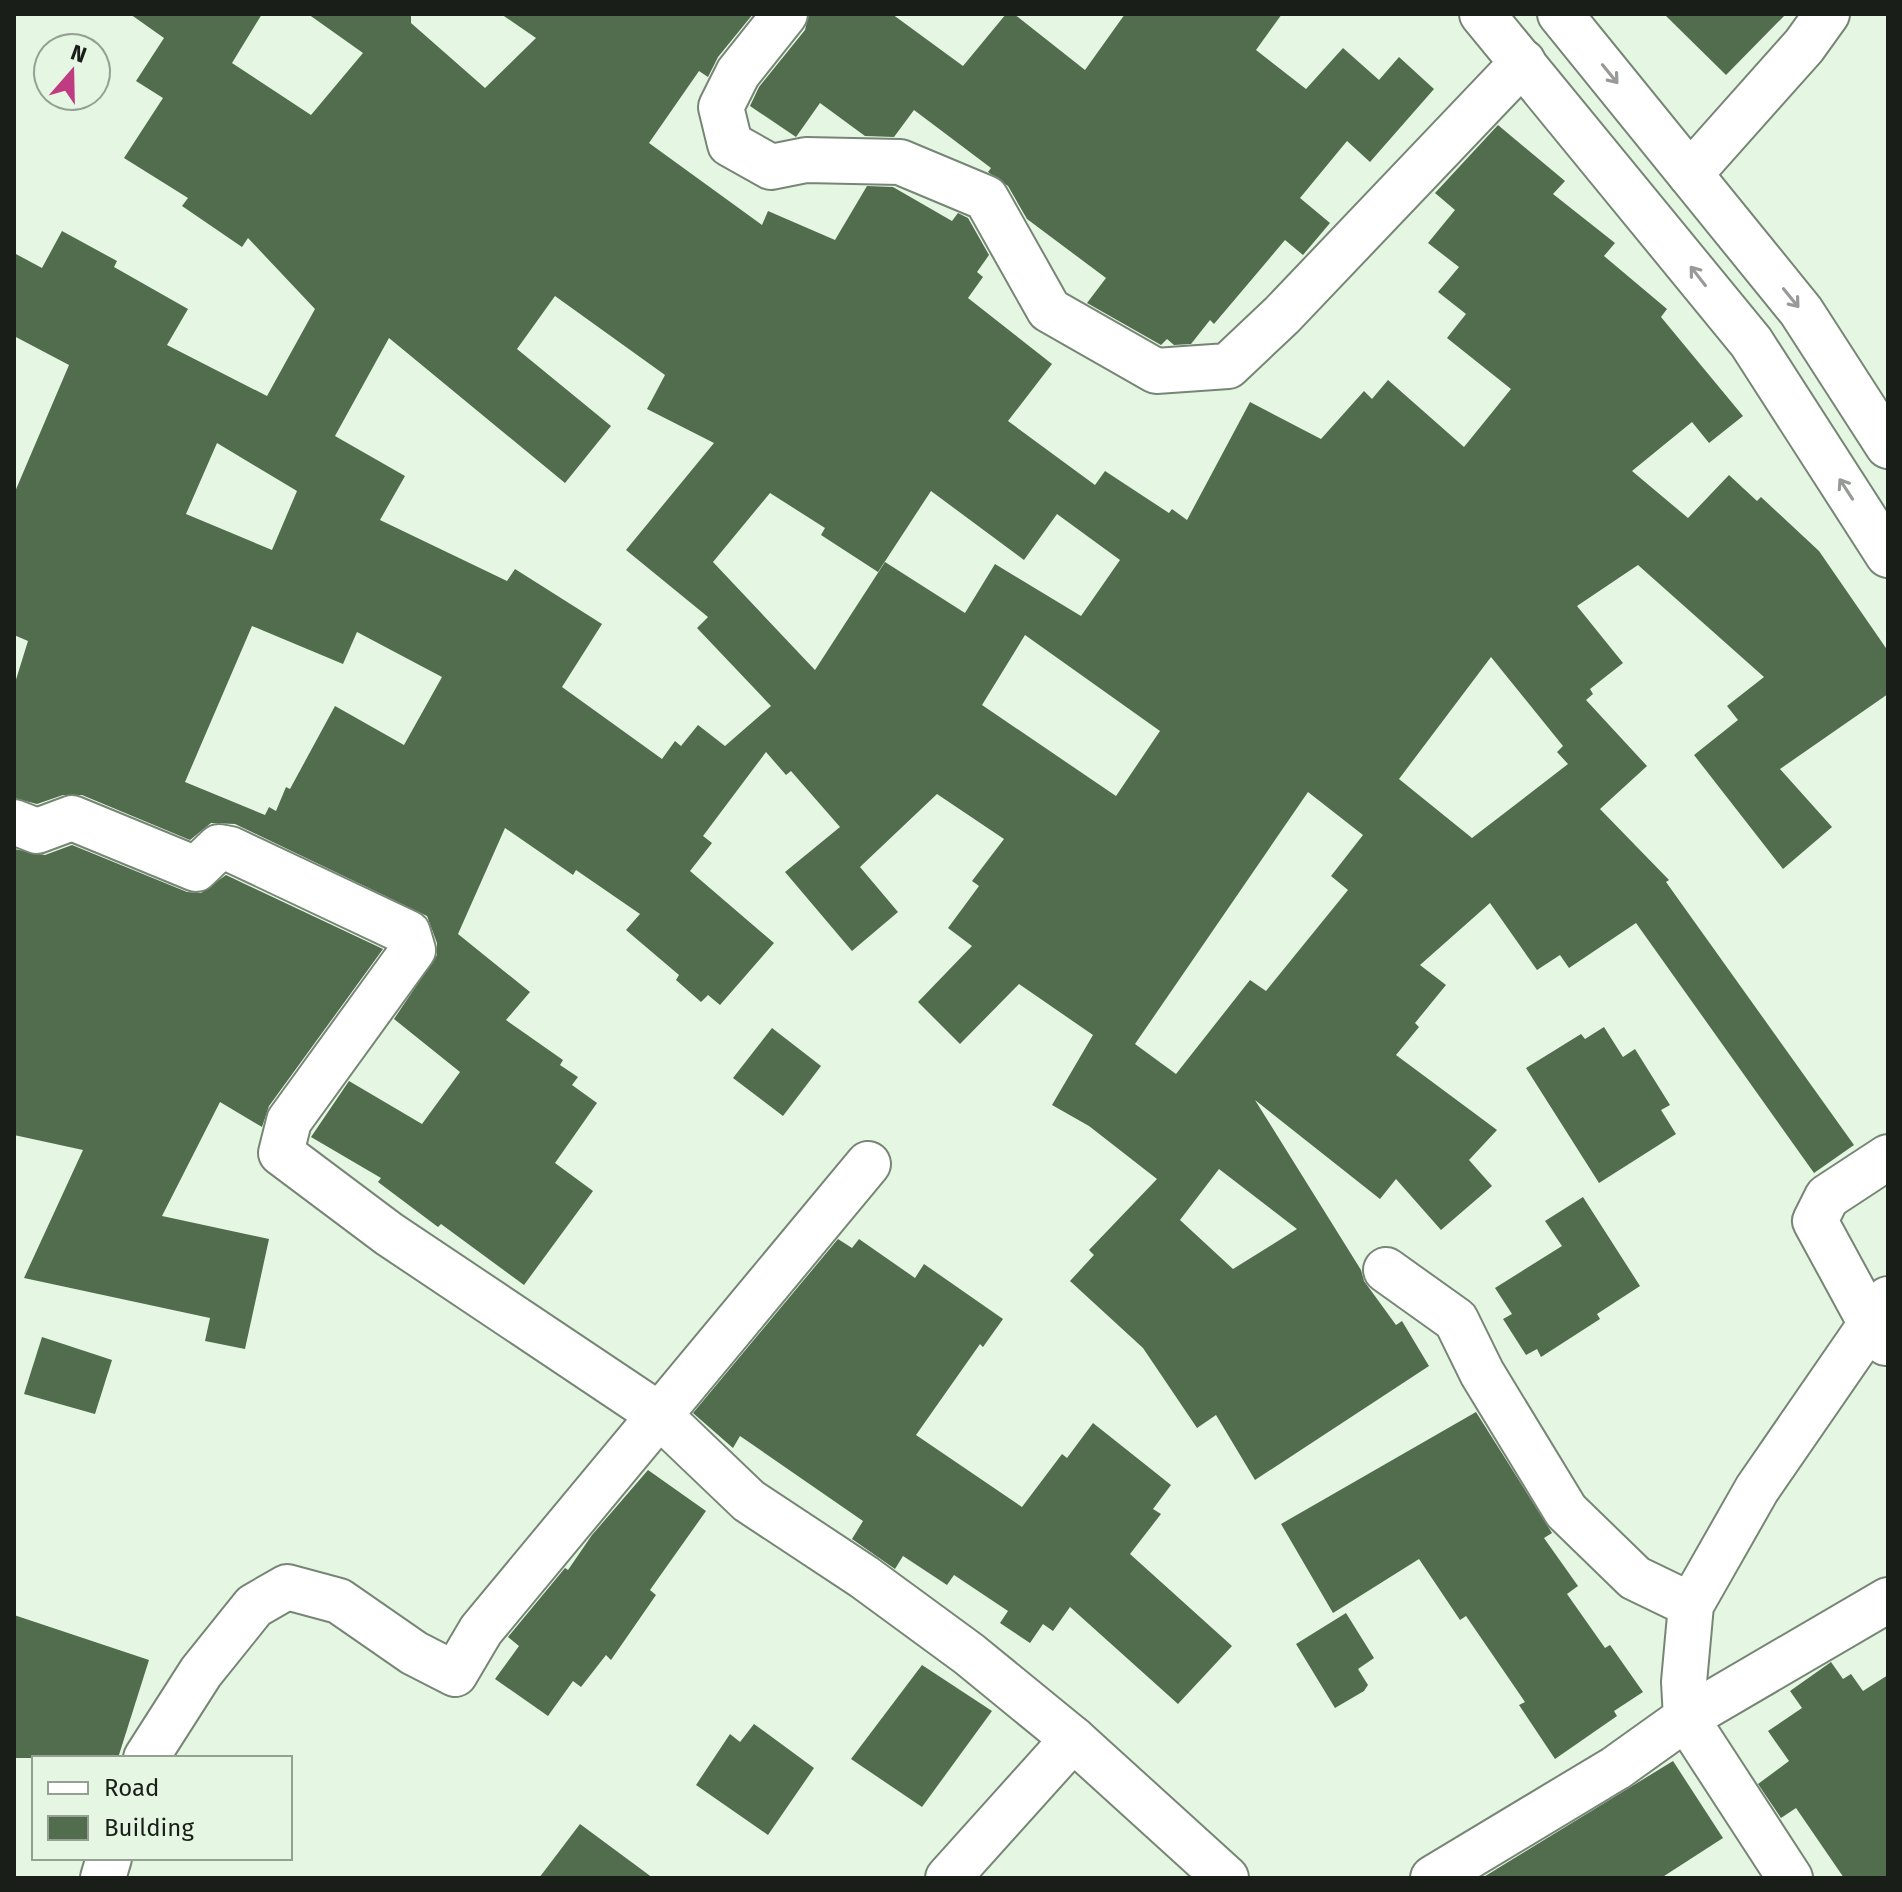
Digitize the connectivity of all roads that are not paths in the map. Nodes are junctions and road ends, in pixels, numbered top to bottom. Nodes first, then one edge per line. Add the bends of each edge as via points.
1 (785, 14) edge
2 (1482, 14) edge
3 (1560, 14) edge
4 (1827, 14) edge
5 (1523, 62) junction
6 (1690, 174) junction
7 (1888, 446) edge
8 (1888, 555) edge
9 (14, 822) edge
10 (1888, 1157) edge
11 (868, 1164) dead end
12 (1386, 1270) dead end
13 (1882, 1323) edge
14 (658, 1414) junction
15 (1888, 1600) edge
16 (1691, 1605) junction
17 (1686, 1718) junction
18 (1073, 1739) junction
19 (147, 1756) edge
20 (948, 1878) edge
21 (1226, 1878) edge
22 (1433, 1878) edge
23 (1790, 1878) edge

1 - 5 street via 738,73 721,107 730,144 771,167 806,160 900,162 986,198 1049,310 1156,371 1228,366
2 - 5 street
3 -> 6 street
4 - 6 street
8 -> 5 street via 1751,342
6 -> 7 street via 1801,311
9 - 14 street via 37,831 72,818 196,869 219,847 230,849 408,933 413,950 289,1121 281,1153 389,1234
10 - 13 street via 1827,1197 1815,1221
11 - 14 street
12 - 16 street via 1456,1320 1566,1511 1635,1578
13 - 16 street via 1757,1489
14 - 18 street via 749,1501 934,1628
14 - 19 street via 481,1630 455,1674 414,1653 339,1601 287,1587 254,1606 201,1672
15 - 17 street
16 - 17 street
17 - 22 street via 1616,1768
17 - 23 street
18 - 20 street
18 - 21 street

